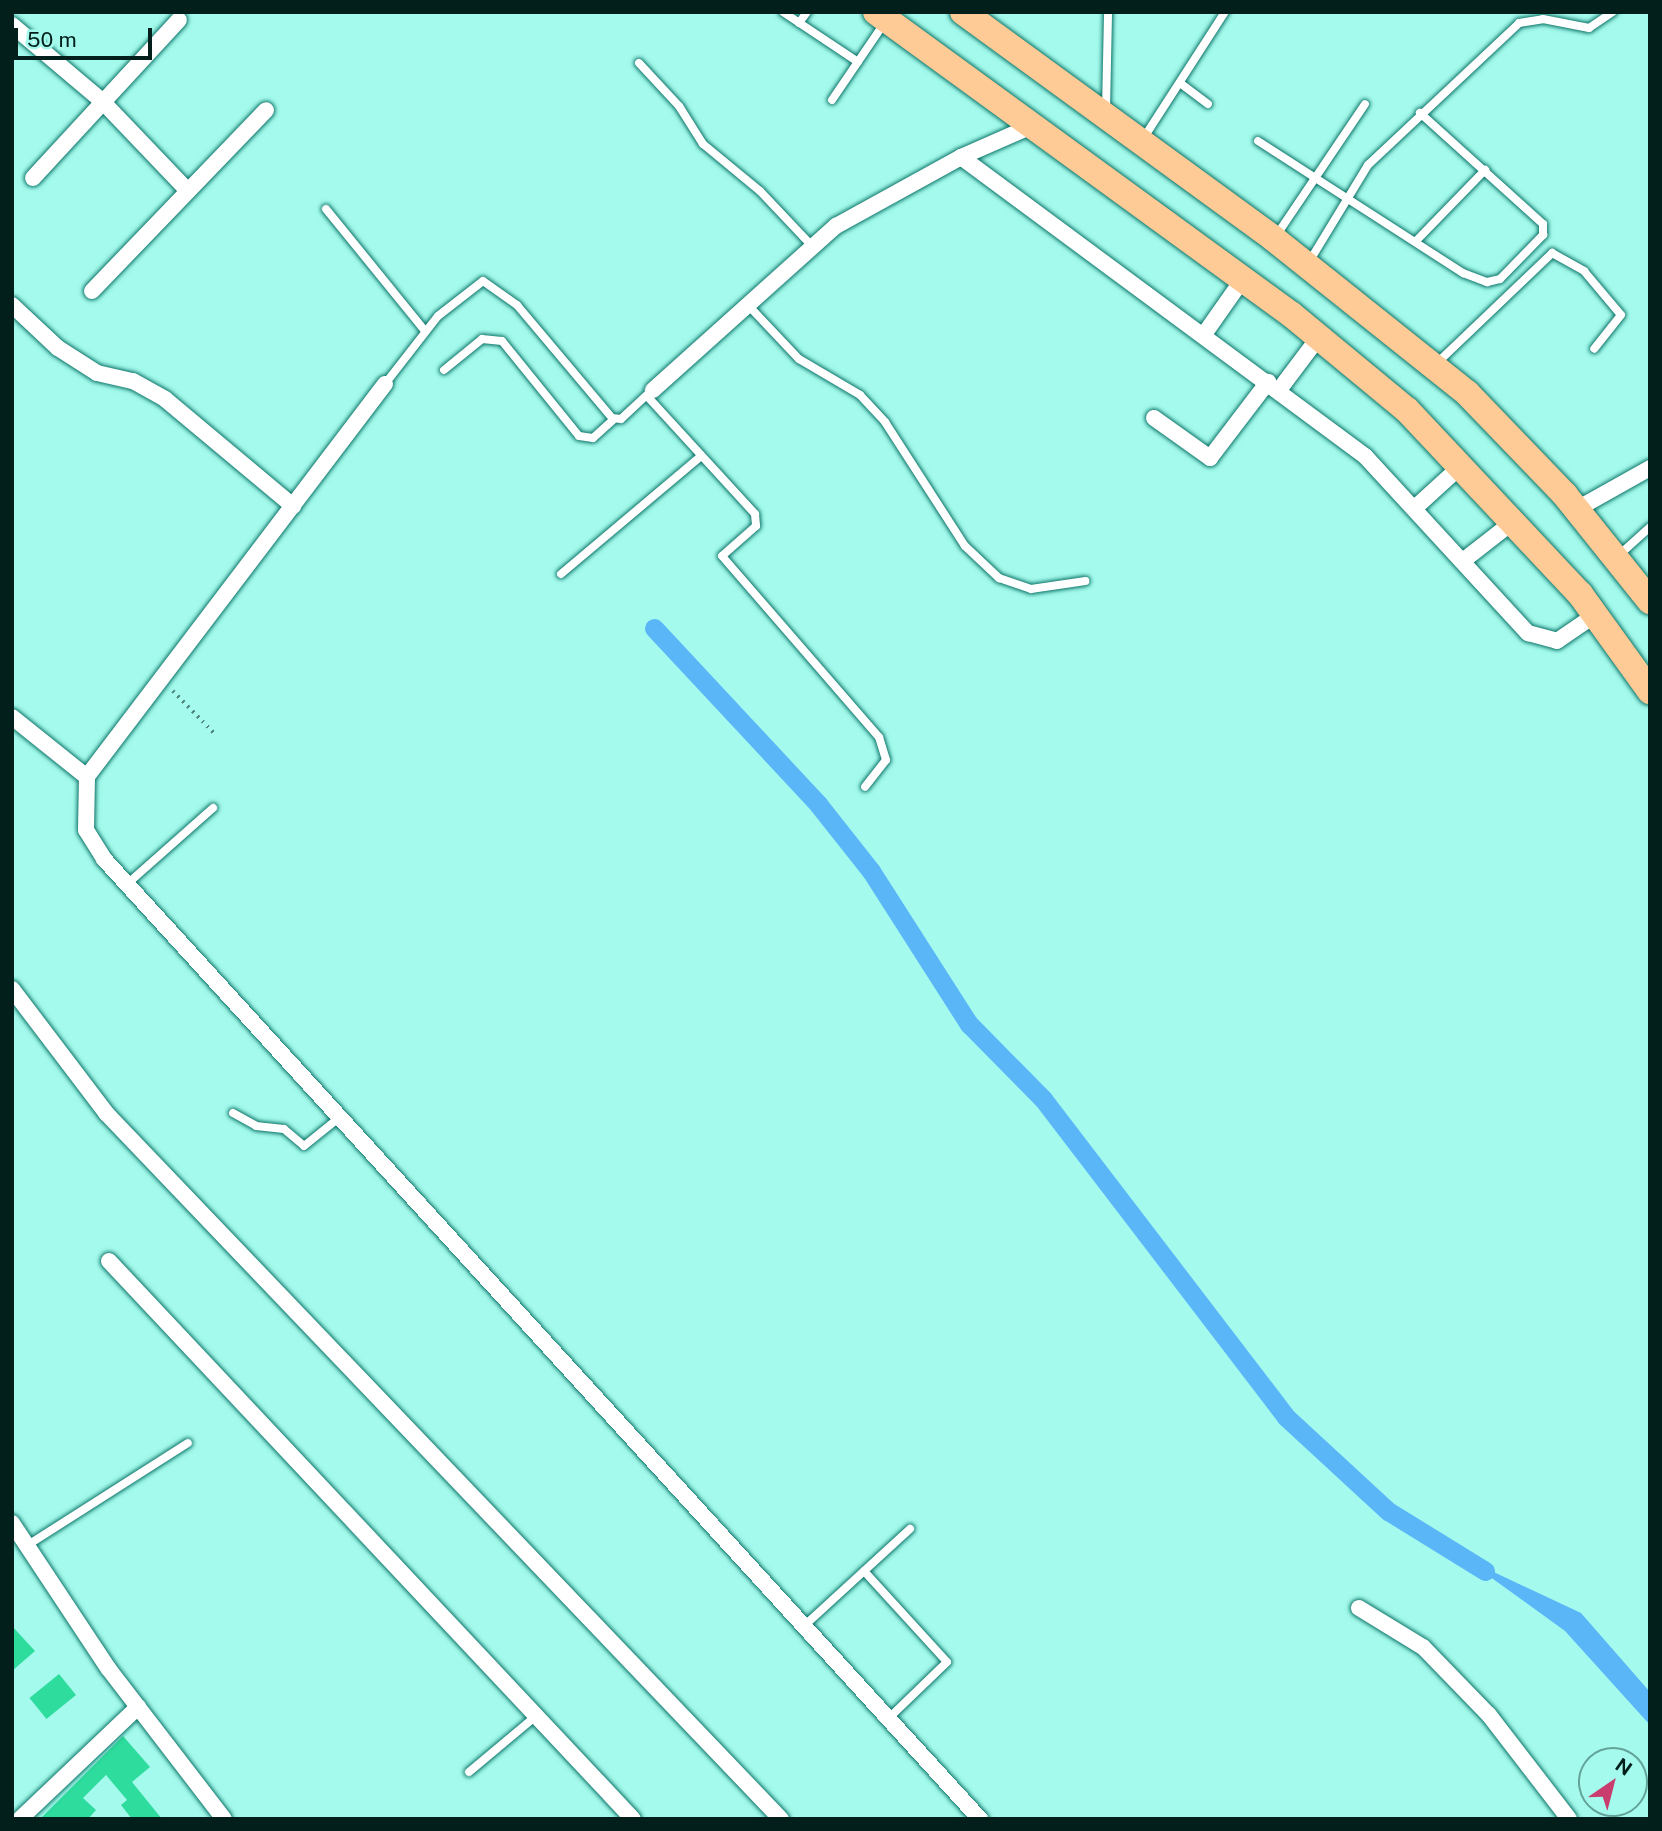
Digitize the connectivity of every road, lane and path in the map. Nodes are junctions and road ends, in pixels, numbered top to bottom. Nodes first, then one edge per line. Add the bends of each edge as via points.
1 (783, 12) edge
2 (807, 12) edge
3 (1108, 12) edge
4 (1225, 12) edge
5 (1613, 12) edge
6 (881, 16) edge
7 (974, 17) edge
8 (179, 20) dead end
9 (799, 23) junction
10 (12, 25) edge
11 (858, 62) junction
12 (639, 63) dead end
13 (1180, 82) junction
14 (832, 100) dead end
15 (103, 102) junction
16 (1208, 104) dead end
17 (1365, 104) dead end
18 (266, 110) dead end
19 (1420, 113) junction
20 (1107, 115) junction
21 (1034, 125) junction
22 (1142, 141) junction
23 (1258, 141) dead end
24 (961, 157) junction
25 (1485, 170) junction
26 (1318, 177) junction
27 (33, 178) dead end
28 (188, 191) junction
29 (1348, 194) junction
30 (326, 209) dead end
31 (1274, 239) junction
32 (1417, 240) junction
33 (811, 245) junction
34 (1307, 264) junction
35 (1243, 279) junction
36 (92, 291) dead end
37 (746, 303) junction
38 (12, 305) edge
39 (425, 331) junction
40 (1205, 333) junction
41 (1319, 337) junction
42 (1594, 349) dead end
43 (1434, 366) junction
44 (444, 370) dead end
45 (385, 384) joint
46 (1273, 386) junction
47 (650, 393) junction
48 (1154, 418) dead end
49 (614, 419) junction
50 (701, 456) junction
51 (1462, 465) junction
52 (1650, 468) edge
53 (293, 506) junction
54 (1417, 506) junction
55 (1577, 509) junction
56 (1514, 521) junction
57 (1650, 527) edge
58 (1616, 557) junction
59 (1464, 560) junction
60 (561, 574) dead end
61 (1085, 581) dead end
62 (1650, 601) edge
63 (1595, 615) junction
64 (160, 681) junction
65 (1650, 691) edge
66 (12, 717) edge
67 (214, 733) dead end
68 (87, 777) junction
69 (865, 787) dead end
70 (213, 808) dead end
71 (127, 884) junction
72 (12, 989) edge
73 (233, 1112) dead end
74 (340, 1117) junction
75 (109, 1261) dead end
76 (188, 1443) dead end
77 (12, 1523) edge
78 (910, 1530) dead end
79 (31, 1543) junction
80 (864, 1571) junction
81 (1359, 1608) dead end
82 (804, 1626) junction
83 (138, 1707) junction
84 (536, 1716) junction
85 (888, 1719) junction
86 (469, 1772) dead end
87 (20, 1819) edge
88 (224, 1819) edge
89 (633, 1819) edge
90 (781, 1819) edge
91 (980, 1819) edge
92 (1569, 1819) edge

1 - 9 lane
2 - 9 lane
3 - 20 lane
4 - 13 lane
5 - 19 lane via 1589,29 1528,18
6 - 11 lane
6 - 21 main road
7 - 20 main road
8 - 15 street
9 - 11 lane
10 - 15 street
11 - 14 lane
12 - 33 lane via 679,106 703,144 760,191
13 - 16 lane
13 - 22 lane
15 - 27 street
15 - 28 street
17 - 26 lane
18 - 28 street
19 - 25 lane
19 - 29 lane
20 - 22 main road
21 - 24 street
21 - 35 main road
22 - 31 main road
23 - 26 lane
24 - 33 street
24 - 40 street
25 - 32 lane
25 - 32 lane via 1545,230 1500,279 1479,281
26 - 29 lane
26 - 31 lane
28 - 36 street
29 - 32 lane
29 - 34 lane
30 - 39 lane
31 - 34 main road
33 - 37 street
34 - 43 main road
35 - 40 street
35 - 41 main road
37 - 47 street
37 - 61 lane via 799,359 870,405 965,546 999,578 1031,589
38 - 53 street via 58,348 96,373 133,381 164,399
39 - 45 lane
39 - 49 lane via 478,283 493,284
40 - 46 street
41 - 46 street
41 - 51 main road
42 - 43 lane via 1621,315 1584,271 1552,253
43 - 55 main road via 1530,455
44 - 49 lane via 482,340 502,341 579,436 593,438
45 - 53 street
46 - 48 street via 1210,458
46 - 54 street
47 - 49 lane
47 - 50 lane
50 - 60 lane
50 - 69 lane via 758,520 724,552 724,561 887,751
51 - 54 street
51 - 56 main road
52 - 55 street
53 - 64 street
54 - 59 street
55 - 58 main road
56 - 59 street
56 - 63 main road
57 - 58 lane
58 - 62 main road
59 - 63 street via 1535,638 1557,641
63 - 65 main road
64 - 67 path via 205,717
64 - 68 street
66 - 68 street
68 - 71 street via 86,830
70 - 71 lane
71 - 74 street
72 - 90 street via 106,1113
73 - 74 lane via 256,1126 284,1129 304,1146
74 - 82 street
75 - 84 street
76 - 79 lane
77 - 79 street
78 - 80 lane
79 - 83 street
80 - 82 lane
80 - 85 lane via 947,1662
81 - 92 street via 1438,1662 1489,1715
82 - 85 street
83 - 87 street
83 - 88 street
84 - 86 lane
84 - 89 street
85 - 91 street

